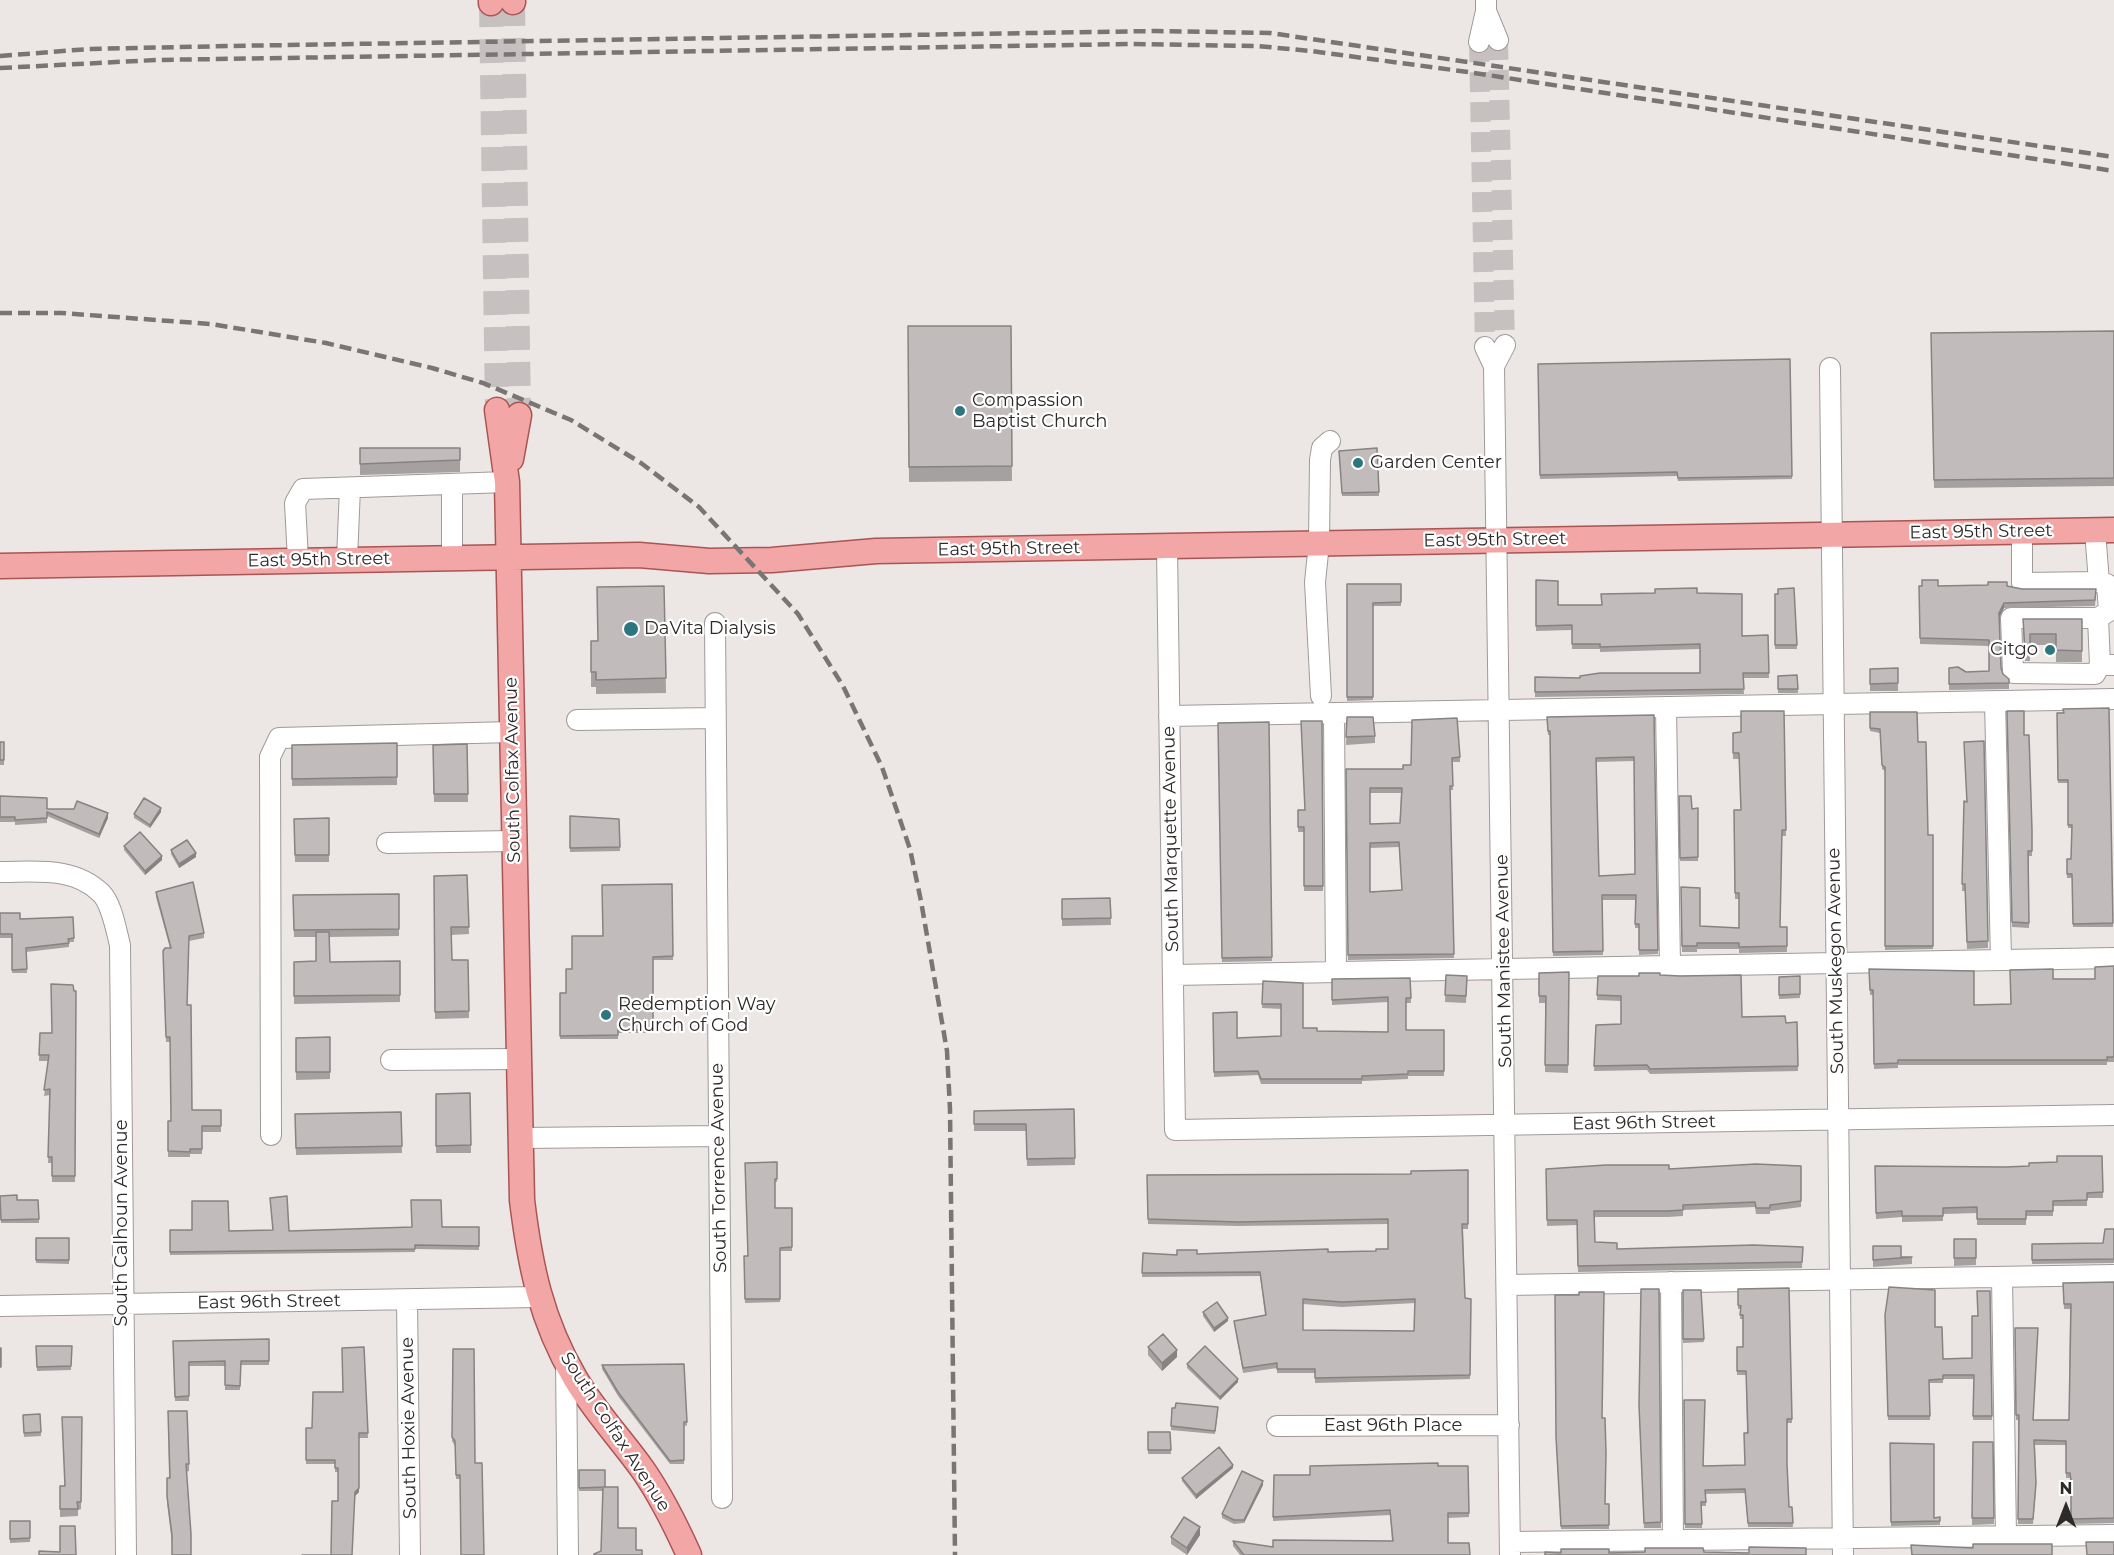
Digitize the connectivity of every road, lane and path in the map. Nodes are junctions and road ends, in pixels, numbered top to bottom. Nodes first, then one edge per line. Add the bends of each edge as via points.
1 (1486, 6) edge
2 (1489, 41) tunnel mouth
3 (1495, 346) tunnel mouth
4 (1830, 368) dead end
5 (508, 413) tunnel mouth
6 (1330, 441) dead end
7 (507, 482) junction
8 (452, 484) junction
9 (350, 488) junction
10 (2104, 530) edge
11 (2022, 531) junction
12 (1832, 533) junction
13 (1498, 540) junction
14 (1319, 543) junction
15 (1167, 547) junction
16 (508, 556) junction
17 (452, 558) junction
18 (347, 559) junction
19 (298, 560) junction
20 (0, 566) edge
21 (2107, 584) edge
22 (2098, 618) junction
23 (714, 623) dead end
24 (2107, 665) edge
25 (1321, 696) dead end
26 (2114, 699) edge
27 (1995, 701) junction
28 (1834, 704) junction
29 (1666, 707) junction
30 (1500, 710) junction
31 (1334, 713) junction
32 (1169, 716) junction
33 (715, 718) junction
34 (577, 720) dead end
35 (512, 732) junction
36 (514, 841) junction
37 (387, 843) dead end
38 (0, 872) edge
39 (2114, 958) edge
40 (2001, 960) junction
41 (1836, 963) junction
42 (1670, 966) junction
43 (1504, 969) junction
44 (1336, 972) junction
45 (1173, 975) junction
46 (519, 1059) junction
47 (391, 1060) dead end
48 (2114, 1115) edge
49 (1838, 1119) junction
50 (1506, 1125) junction
51 (1175, 1130) joint
52 (271, 1135) dead end
53 (719, 1137) junction
54 (521, 1138) junction
55 (2114, 1275) edge
56 (2002, 1277) junction
57 (1840, 1279) junction
58 (1671, 1282) junction
59 (1508, 1285) junction
60 (538, 1297) junction
61 (407, 1300) junction
62 (122, 1305) junction
63 (0, 1306) edge
64 (566, 1360) junction
65 (1509, 1425) junction
66 (1277, 1426) dead end
67 (722, 1498) dead end
68 (2114, 1535) edge
69 (1673, 1540) junction
70 (2019, 1542) edge
71 (1843, 1547) edge
72 (1510, 1549) edge
73 (126, 1555) edge
74 (410, 1555) edge
75 (568, 1555) edge
76 (689, 1555) edge

1 - 2 street
3 - 13 street, South Manistee Avenue
4 - 12 street, South Muskegon Avenue
5 - 7 main road, South Colfax Avenue
6 - 14 street via 1322,448 1320,460
7 - 8 street
7 - 16 main road, South Colfax Avenue
8 - 9 street
8 - 17 street
9 - 18 street
9 - 19 street via 303,489 295,503
10 - 11 main road, East 95th Street
10 - 21 street
11 - 12 main road, East 95th Street
11 - 21 street via 2022,583
12 - 13 main road, East 95th Street
12 - 28 street, South Muskegon Avenue
13 - 14 main road, East 95th Street
13 - 30 street, South Manistee Avenue
14 - 15 main road, East 95th Street
14 - 25 street via 1315,582
15 - 16 main road, East 95th Street via 876,551 771,544 708,545 639,555
15 - 32 street, South Marquette Avenue
16 - 17 main road, East 95th Street
16 - 35 main road, South Colfax Avenue
17 - 18 main road, East 95th Street
18 - 19 main road, East 95th Street
19 - 20 main road, East 95th Street
21 - 22 street via 2109,611
22 - 24 street
22 - 24 street via 2011,618 2013,673 2095,674
23 - 33 street, South Torrence Avenue
26 - 27 street
27 - 28 street
27 - 40 street
28 - 29 street
28 - 41 street, South Muskegon Avenue
29 - 30 street
29 - 42 street
30 - 31 street
30 - 43 street, South Manistee Avenue
31 - 32 street
31 - 44 street
32 - 45 street, South Marquette Avenue
33 - 34 street
33 - 53 street, South Torrence Avenue
35 - 36 main road, South Colfax Avenue
35 - 52 street via 279,738 270,757
36 - 37 street
36 - 46 main road, South Colfax Avenue
38 - 62 street, South Calhoun Avenue via 63,871 102,893 114,922 120,945
39 - 40 street
40 - 41 street
41 - 42 street
41 - 49 street, South Muskegon Avenue
42 - 43 street
43 - 44 street
43 - 50 street, South Manistee Avenue
44 - 45 street
45 - 51 street, South Marquette Avenue
46 - 47 street
46 - 54 main road, South Colfax Avenue
48 - 49 street, East 96th Street
49 - 50 street, East 96th Street
49 - 57 street, South Muskegon Avenue
50 - 51 street, East 96th Street
50 - 59 street, South Manistee Avenue
53 - 54 street
53 - 67 street, South Torrence Avenue
54 - 60 main road, South Colfax Avenue via 522,1200
55 - 56 street
56 - 57 street
56 - 70 street
57 - 58 street
57 - 71 street, South Muskegon Avenue
58 - 59 street
58 - 69 street
59 - 65 street, South Manistee Avenue
60 - 61 street, East 96th Street
60 - 64 main road, South Colfax Avenue
61 - 62 street, East 96th Street
61 - 74 street, South Hoxie Avenue
62 - 63 street, East 96th Street
62 - 73 street, South Calhoun Avenue
64 - 75 street
64 - 76 main road, South Colfax Avenue via 602,1419 644,1470
65 - 66 street, East 96th Place
65 - 72 street, South Manistee Avenue
68 - 70 street
69 - 71 street
69 - 72 street
70 - 71 street

